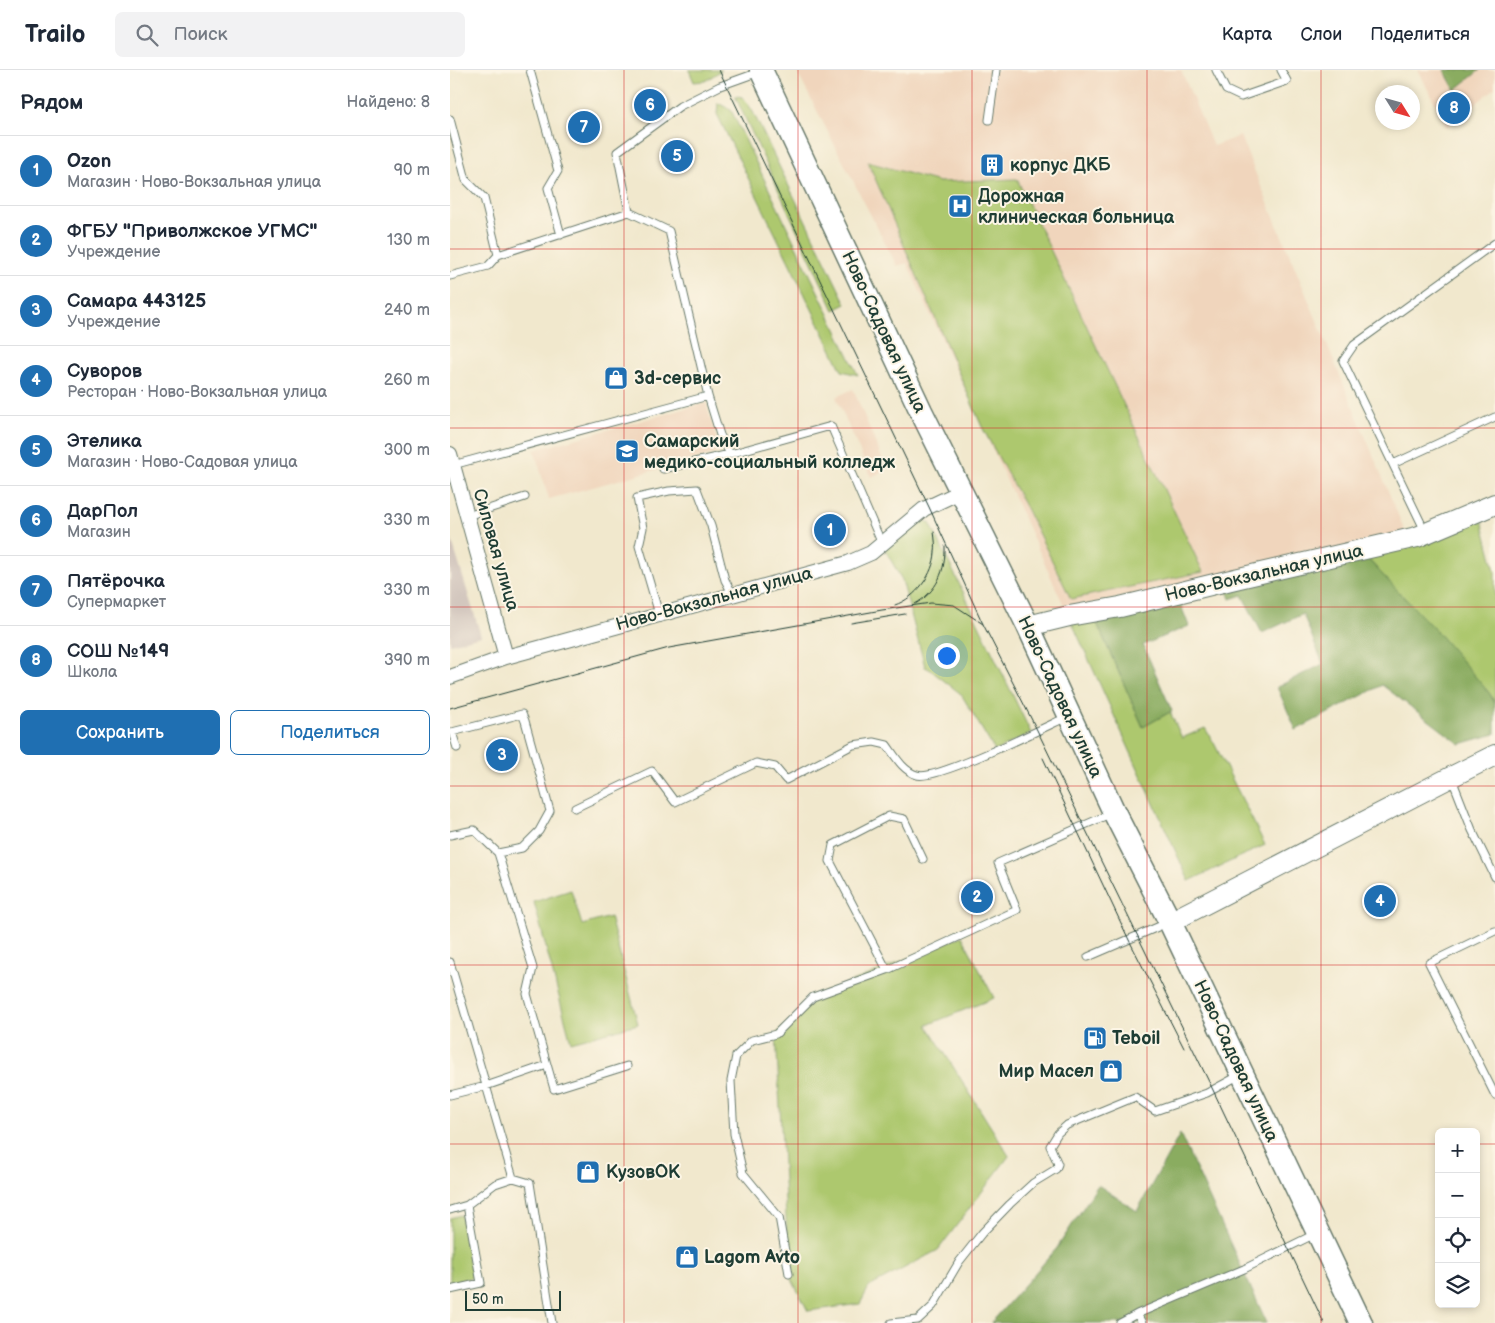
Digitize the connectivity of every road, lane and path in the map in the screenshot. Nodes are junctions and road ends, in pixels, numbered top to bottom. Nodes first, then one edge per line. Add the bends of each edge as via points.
1 (530, 70) edge
2 (762, 70) edge
3 (996, 70) edge
4 (1216, 70) edge
5 (1281, 70) edge
6 (450, 119) edge
7 (989, 120) dead end
8 (629, 212) junction
9 (561, 235) junction
10 (1495, 243) edge
11 (498, 255) junction
12 (450, 276) edge
13 (708, 396) junction
14 (1495, 417) edge
15 (730, 454) junction
16 (452, 459) edge
17 (1393, 464) junction
18 (663, 468) dead end
19 (962, 491) junction
20 (525, 497) dead end
21 (1495, 504) edge
22 (467, 516) junction
23 (1427, 534) junction
24 (882, 544) junction
25 (732, 593) junction
26 (659, 614) junction
27 (1028, 626) junction
28 (506, 657) junction
29 (450, 677) edge
30 (1070, 716) junction
31 (457, 748) dead end
32 (1495, 755) edge
33 (1451, 777) junction
34 (576, 808) dead end
35 (1114, 812) junction
36 (450, 835) edge
37 (498, 853) junction
38 (924, 859) dead end
39 (1495, 877) edge
40 (1170, 922) junction
41 (1495, 931) edge
42 (1088, 957) dead end
43 (450, 962) edge
44 (887, 970) junction
45 (547, 1065) junction
46 (627, 1066) dead end
47 (1243, 1074) junction
48 (486, 1086) junction
49 (450, 1094) edge
50 (1495, 1095) edge
51 (513, 1178) junction
52 (467, 1205) junction
53 (450, 1210) edge
54 (1317, 1233) junction
55 (788, 1274) dead end
56 (450, 1290) edge
57 (1137, 1314) junction
58 (552, 1323) edge
59 (891, 1323) edge
60 (1120, 1323) edge
61 (1142, 1323) edge
62 (1361, 1323) edge

1 - 9 lane via 558,171 548,188
2 - 8 lane via 680,106 617,152
2 - 19 main road, Ново-Садовая улица via 921,411
3 - 7 lane
4 - 5 lane via 1226,90 1241,97 1287,81
6 - 11 lane via 466,180 484,198
8 - 9 lane
8 - 13 lane via 669,231
9 - 11 lane
10 - 17 lane via 1354,345 1344,361
11 - 12 lane via 488,266
13 - 15 lane via 720,435
13 - 16 lane
14 - 17 lane
15 - 18 lane
15 - 24 lane via 831,426
16 - 22 street, Силовая улица
17 - 23 lane
19 - 24 street, Ново-Вокзальная улица via 924,510
19 - 27 main road, Ново-Садовая улица
20 - 22 lane
21 - 23 street, Ново-Вокзальная улица
22 - 28 street, Силовая улица
23 - 27 street, Ново-Вокзальная улица
24 - 25 street, Ново-Вокзальная улица via 848,563
25 - 26 street, Ново-Вокзальная улица
25 - 26 lane via 697,489 637,498 643,528 639,546
26 - 28 street, Ново-Вокзальная улица
27 - 30 main road, Ново-Садовая улица
28 - 29 street, Ново-Вокзальная улица
30 - 34 lane via 995,751 933,774 918,776 902,766 887,745 874,742 853,745 786,780 775,767 756,763 674,802 652,771
30 - 35 main road, Ново-Садовая улица
31 - 37 lane via 452,732 522,714 550,811 522,848
32 - 33 street
33 - 39 lane
33 - 40 street
35 - 40 main road, Ново-Садовая улица
35 - 44 lane via 998,863 1017,910
36 - 37 lane via 474,830
37 - 45 lane via 533,968 528,994
38 - 44 lane via 904,818 889,816 833,845 830,861
40 - 42 lane
40 - 47 main road, Ново-Садовая улица
41 - 50 lane via 1429,963
43 - 48 lane
44 - 55 lane via 813,997 776,1034 752,1040 736,1056 731,1082 734,1134 741,1166 743,1173 779,1217
45 - 46 lane via 554,1089
45 - 48 lane
47 - 54 main road, Ново-Садовая улица
47 - 59 lane via 1207,1093 1155,1111 1134,1097 1067,1124 1050,1146 1058,1164 1056,1169 1033,1183 982,1233 933,1306 918,1320
48 - 49 lane
48 - 51 lane
51 - 52 lane via 495,1184
51 - 58 lane via 530,1183
52 - 53 lane
52 - 56 lane via 481,1283
54 - 57 lane via 1244,1269
54 - 62 main road, Ново-Садовая улица
57 - 60 lane
57 - 61 lane

